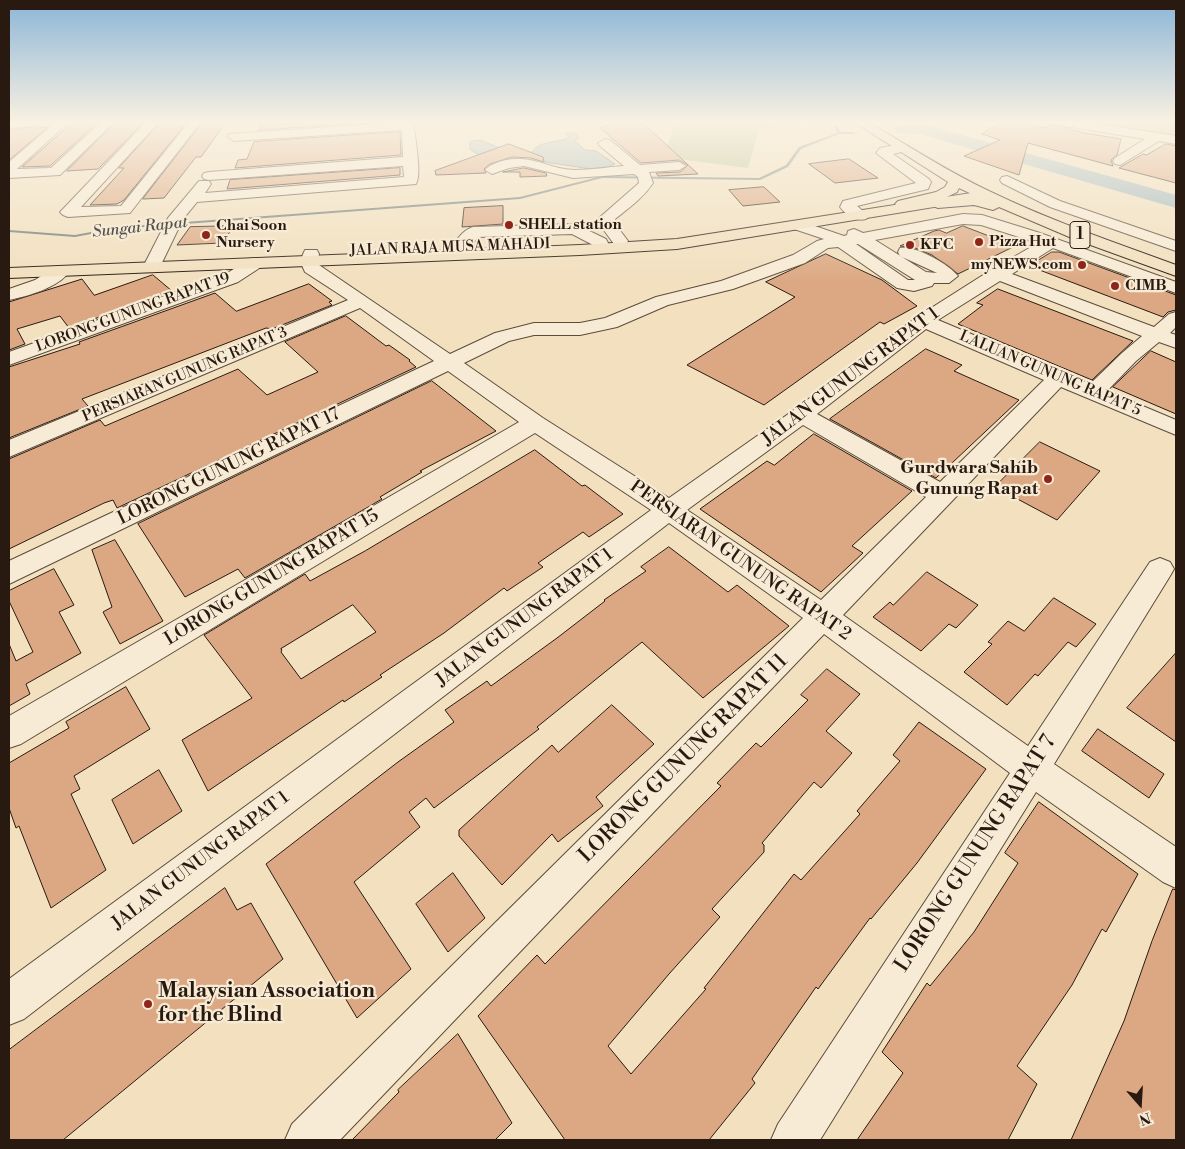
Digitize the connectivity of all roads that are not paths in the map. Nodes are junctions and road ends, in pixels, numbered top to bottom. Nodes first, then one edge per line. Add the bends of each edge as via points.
1 (102, 176) edge
2 (152, 176) edge
3 (209, 176) joint
4 (214, 176) edge
5 (411, 176) edge
6 (629, 176) edge
7 (642, 176) joint
8 (916, 176) edge
9 (944, 176) edge
10 (957, 176) edge
11 (971, 176) edge
12 (1007, 180) dead end
13 (984, 193) junction
14 (194, 198) junction
15 (938, 203) junction
16 (903, 204) junction
17 (1038, 207) junction
18 (857, 214) junction
19 (838, 220) junction
20 (800, 226) junction
21 (904, 229) junction
22 (1048, 232) junction
23 (862, 238) junction
24 (620, 241) junction
25 (842, 242) junction
26 (602, 246) junction
27 (1176, 246) edge
28 (310, 258) junction
29 (1176, 259) edge
30 (155, 262) junction
31 (255, 263) junction
32 (9, 264) edge
33 (61, 271) junction
34 (1176, 271) edge
35 (9, 273) edge
36 (997, 274) junction
37 (922, 277) junction
38 (1176, 288) edge
39 (9, 295) edge
40 (362, 301) junction
41 (1176, 318) edge
42 (924, 321) junction
43 (1156, 334) junction
44 (1176, 342) edge
45 (9, 359) edge
46 (449, 362) junction
47 (1058, 378) junction
48 (1093, 393) junction
49 (802, 415) junction
50 (535, 423) junction
51 (1176, 428) edge
52 (9, 449) edge
53 (943, 495) junction
54 (669, 510) junction
55 (1160, 569) dead end
56 (9, 573) edge
57 (823, 618) junction
58 (9, 733) edge
59 (1031, 768) junction
60 (1176, 868) edge
61 (9, 1004) edge
62 (308, 1140) edge
63 (794, 1140) edge

1 - 2 street via 68,212 125,210
3 - 4 street
3 - 14 street
5 - 14 street via 408,182
6 - 7 street
7 - 24 street via 646,183 639,192 607,218 608,225
8 - 18 street via 924,182 923,186 847,205
9 - 16 main road via 952,184 948,192
10 - 13 main road, 1
11 - 17 main road, 1
12 - 27 street via 1055,204
13 - 15 main road
13 - 16 main road, JALAN RAJA MUSA MAHADI
13 - 17 main road via 1005,195
13 - 22 main road, 1
14 - 30 street via 172,225
15 - 18 main road, JALAN RAJA MUSA MAHADI
15 - 22 main road via 974,200
16 - 18 main road, JALAN RAJA MUSA MAHADI
17 - 29 main road, 1
18 - 19 main road, JALAN RAJA MUSA MAHADI
18 - 24 main road, JALAN RAJA MUSA MAHADI via 699,235
19 - 20 main road, JALAN RAJA MUSA MAHADI
19 - 23 street
20 - 25 street
20 - 26 main road, JALAN RAJA MUSA MAHADI via 700,242
21 - 22 street, LORONG GUNUNG RAPAT 17 via 974,218 1005,227
21 - 23 street, LORONG GUNUNG RAPAT 17
21 - 37 street via 912,239 895,245 897,248 943,268 949,276 943,280
22 - 34 main road, 1
22 - 36 street, JALAN GUNUNG RAPAT 1
22 - 38 street, LORONG GUNUNG RAPAT 17
23 - 25 street, LORONG GUNUNG RAPAT 17
23 - 37 street
24 - 26 main road, JALAN RAJA MUSA MAHADI
25 - 37 street via 903,284 914,286 926,282
25 - 46 street, LORONG GUNUNG RAPAT 17 via 823,244 799,259 727,284 662,300 610,323 580,329 522,331
26 - 28 main road, JALAN RAJA MUSA MAHADI
28 - 30 main road, JALAN RAJA MUSA MAHADI
28 - 31 main road, JALAN RAJA MUSA MAHADI
28 - 40 street, PERSIARAN GUNUNG RAPAT 2 via 311,268
30 - 31 main road, JALAN RAJA MUSA MAHADI
30 - 32 main road, JALAN RAJA MUSA MAHADI
30 - 33 main road, JALAN RAJA MUSA MAHADI
31 - 45 street, LORONG GUNUNG RAPAT 19 via 232,278
33 - 35 main road, JALAN RAJA MUSA MAHADI
33 - 39 street via 42,284
36 - 42 street, JALAN GUNUNG RAPAT 1
36 - 43 street
40 - 46 street, PERSIARAN GUNUNG RAPAT 2
40 - 52 street, PERSIARAN GUNUNG RAPAT 3
41 - 43 street
42 - 47 street, LALUAN GUNUNG RAPAT 5
42 - 49 street, JALAN GUNUNG RAPAT 1
43 - 44 street
43 - 48 street
46 - 50 street, PERSIARAN GUNUNG RAPAT 2
46 - 56 street, LORONG GUNUNG RAPAT 17
47 - 48 street, LALUAN GUNUNG RAPAT 5
47 - 53 street, LORONG GUNUNG RAPAT 11
48 - 51 street, LALUAN GUNUNG RAPAT 5
49 - 53 street
49 - 54 street, JALAN GUNUNG RAPAT 1
50 - 54 street, PERSIARAN GUNUNG RAPAT 2
50 - 58 street, LORONG GUNUNG RAPAT 15
53 - 57 street, LORONG GUNUNG RAPAT 11
54 - 57 street, PERSIARAN GUNUNG RAPAT 2
54 - 61 street, JALAN GUNUNG RAPAT 1
55 - 59 street, LORONG GUNUNG RAPAT 7
57 - 59 street, PERSIARAN GUNUNG RAPAT 2
57 - 62 street, LORONG GUNUNG RAPAT 11
59 - 60 street, PERSIARAN GUNUNG RAPAT 2
59 - 63 street, LORONG GUNUNG RAPAT 7

